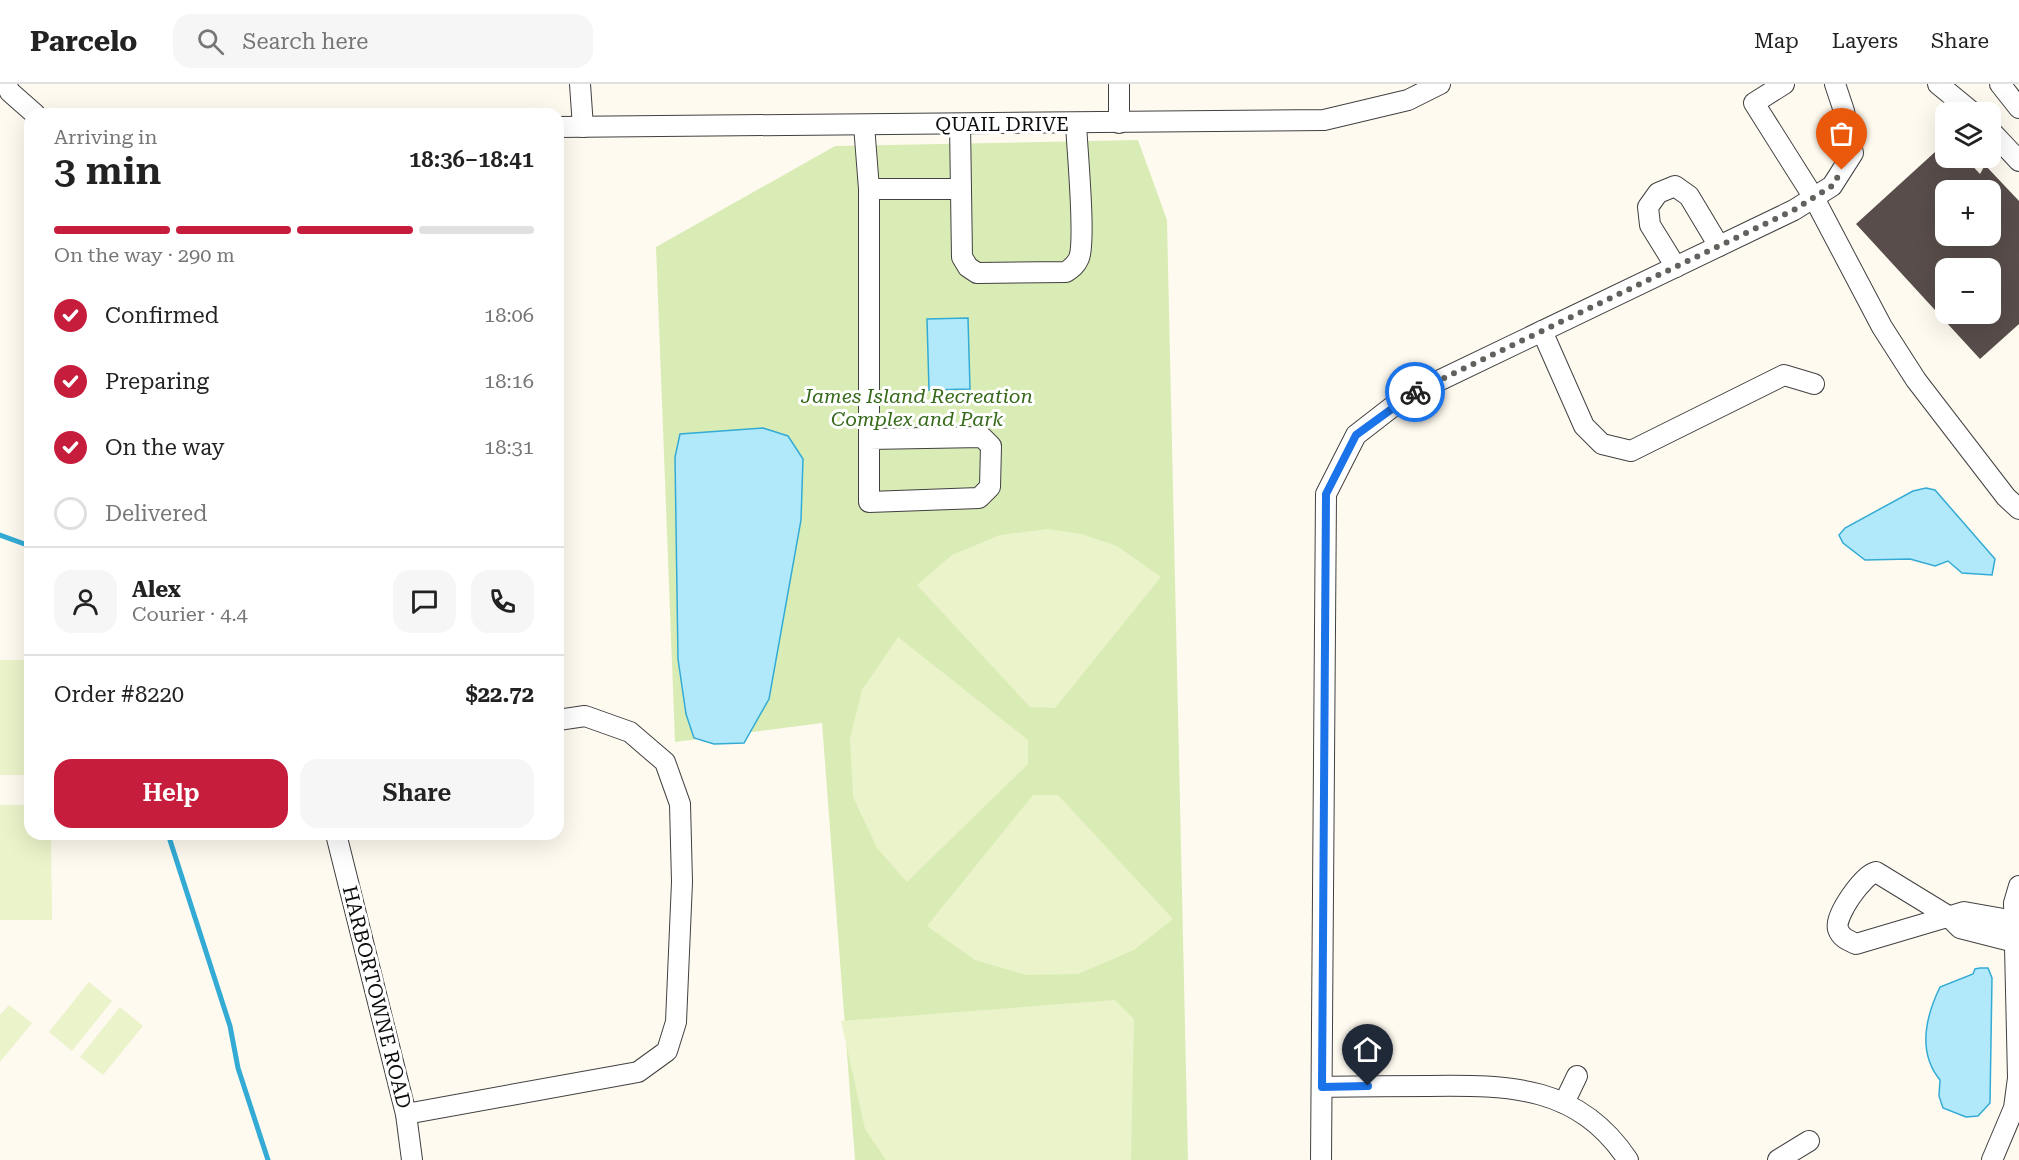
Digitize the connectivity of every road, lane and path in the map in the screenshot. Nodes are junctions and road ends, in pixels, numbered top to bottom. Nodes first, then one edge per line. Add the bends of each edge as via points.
1 (6, 84) edge
2 (580, 84) edge
3 (1119, 84) edge
4 (1440, 84) edge
5 (1784, 84) edge
6 (1938, 84) edge
7 (2000, 84) edge
8 (1840, 86) edge
9 (1960, 102) edge
10 (28, 108) edge
11 (2019, 108) edge
12 (1076, 123) junction
13 (1119, 123) junction
14 (960, 124) junction
15 (864, 125) junction
16 (564, 127) edge
17 (583, 127) junction
18 (2001, 142) edge
19 (2019, 161) edge
20 (868, 189) junction
21 (960, 189) junction
22 (1814, 198) junction
23 (1719, 246) junction
24 (1676, 267) junction
25 (1542, 331) junction
26 (1814, 384) dead end
27 (869, 439) junction
28 (2019, 509) edge
29 (564, 719) edge
30 (338, 840) edge
31 (2019, 886) edge
32 (1948, 916) junction
33 (2014, 921) junction
34 (2015, 942) junction
35 (1577, 1076) dead end
36 (2018, 1078) edge
37 (1322, 1087) junction
38 (1564, 1103) junction
39 (406, 1114) junction
40 (1809, 1141) dead end
41 (412, 1160) edge
42 (1321, 1160) edge
43 (1628, 1160) edge
44 (1778, 1160) edge
45 (1992, 1160) edge

1 - 10 street
2 - 17 street
3 - 13 street
4 - 13 street, QUAIL DRIVE via 1408,100 1324,120
5 - 22 street via 1754,102
6 - 9 street
7 - 11 street
8 - 22 street via 1853,153 1832,186
12 - 13 street, QUAIL DRIVE
12 - 14 street, QUAIL DRIVE
12 - 21 street via 1080,257 1066,272 977,273 968,267 961,248
14 - 15 street, QUAIL DRIVE
14 - 21 street
15 - 17 street, QUAIL DRIVE
15 - 20 street
16 - 17 street, QUAIL DRIVE
18 - 19 street
20 - 21 street
20 - 27 street
22 - 23 street
22 - 28 street via 1882,327 1916,380
23 - 24 street
23 - 24 street via 1689,196 1675,186 1659,193 1648,207 1650,225
24 - 25 street
25 - 26 street via 1584,426 1602,444 1631,451 1784,375
25 - 37 street via 1405,397 1356,435 1326,494
27 - 27 street via 869,502 979,498 990,487 991,446 982,437
29 - 39 street via 585,716 630,732 665,762 680,804 682,882 676,1022 667,1051 638,1072
30 - 39 street, HARBORTOWNE ROAD
31 - 33 street
32 - 32 street via 1876,872 1863,879 1837,921 1844,939 1856,944
32 - 33 street via 1964,912
32 - 34 street via 1960,928
33 - 34 street
34 - 36 street
35 - 38 street
36 - 45 street via 2014,1108
37 - 38 street via 1482,1085 1520,1089
37 - 42 street
38 - 43 street via 1586,1114 1612,1136
39 - 41 street, HARBORTOWNE ROAD
40 - 44 street

